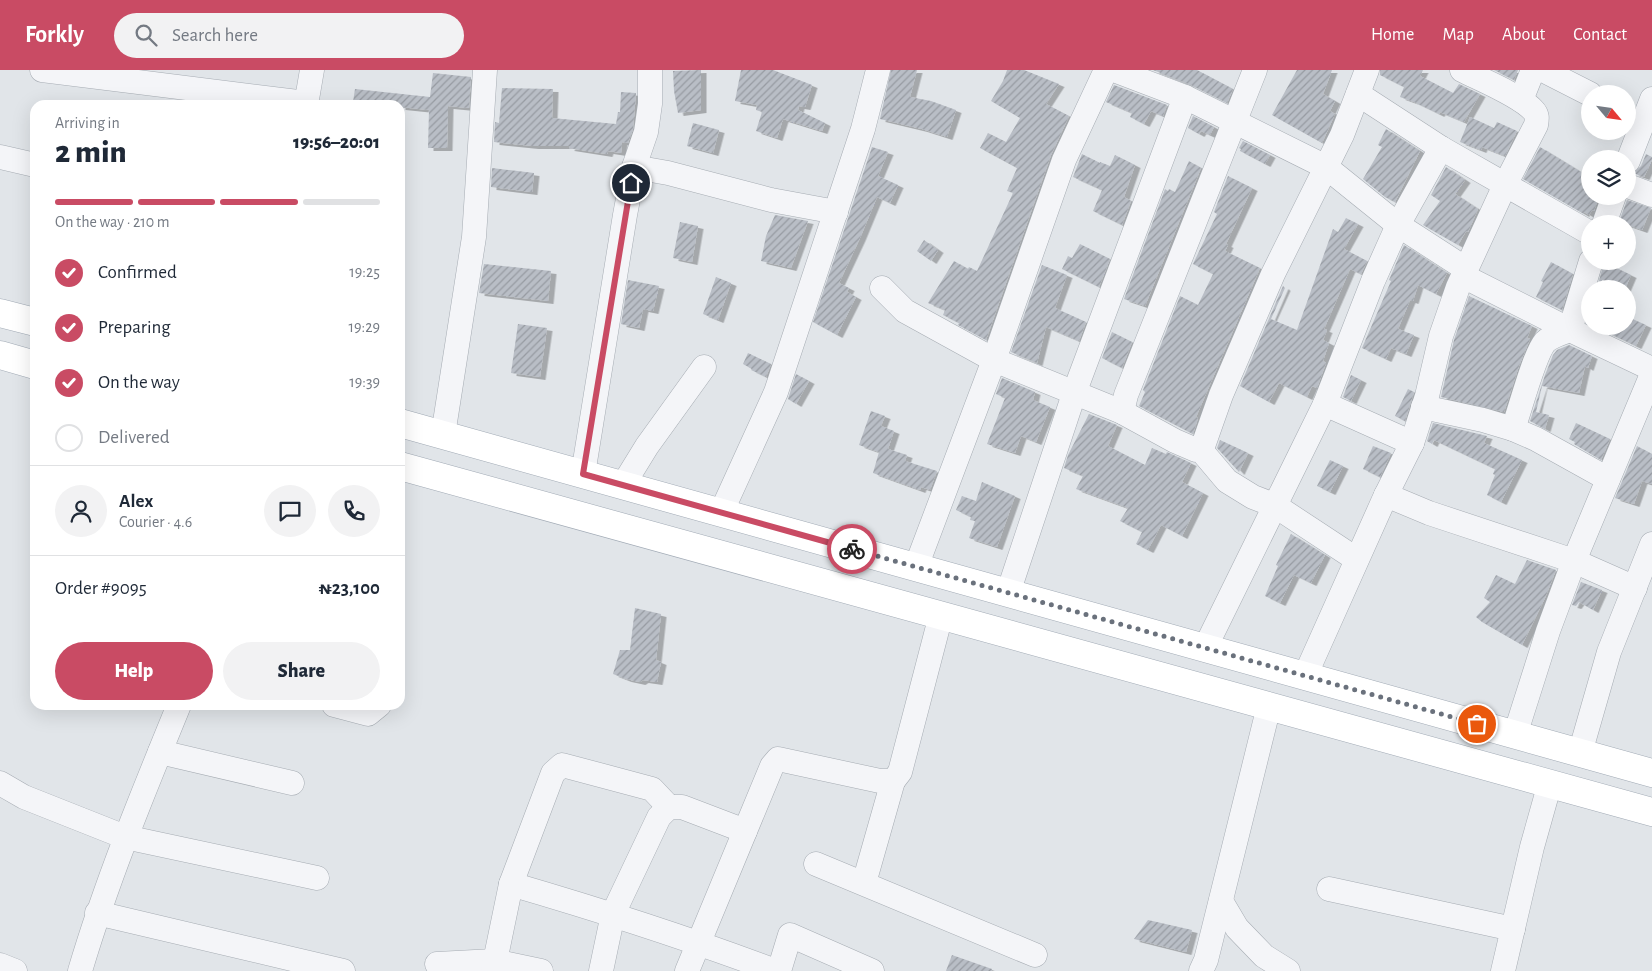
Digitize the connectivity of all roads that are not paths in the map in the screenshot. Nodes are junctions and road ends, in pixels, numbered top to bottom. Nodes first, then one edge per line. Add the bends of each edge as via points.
1 (42, 70) edge
2 (312, 70) edge
3 (485, 70) edge
4 (650, 70) edge
5 (878, 70) edge
6 (1106, 70) edge
7 (1114, 70) edge
8 (1255, 70) edge
9 (1367, 70) edge
10 (1462, 70) edge
11 (1532, 70) edge
12 (1543, 70) edge
13 (1581, 89) edge
14 (1358, 94) junction
15 (1185, 97) junction
16 (1652, 99) edge
17 (275, 100) edge
18 (307, 100) edge
19 (1520, 100) junction
20 (1641, 119) edge
21 (1235, 121) junction
22 (1441, 148) junction
23 (1631, 150) edge
24 (0, 157) edge
25 (30, 164) edge
26 (634, 167) junction
27 (1326, 167) junction
28 (1504, 185) junction
29 (1636, 189) edge
30 (1652, 194) edge
31 (836, 212) junction
32 (1398, 225) junction
33 (1581, 228) edge
34 (1588, 270) edge
35 (1464, 272) junction
36 (882, 288) dead end
37 (0, 313) edge
38 (30, 321) edge
39 (1570, 330) junction
40 (0, 355) edge
41 (994, 360) junction
42 (30, 364) edge
43 (704, 367) dead end
44 (1652, 369) edge
45 (1652, 374) edge
46 (1075, 392) junction
47 (1325, 404) junction
48 (1423, 408) junction
49 (1122, 412) junction
50 (405, 424) edge
51 (1513, 429) junction
52 (443, 435) junction
53 (1412, 442) junction
54 (1200, 449) junction
55 (405, 467) edge
56 (583, 474) junction
57 (1608, 478) junction
58 (623, 486) junction
59 (1386, 495) junction
60 (1274, 505) junction
61 (720, 512) junction
62 (1652, 544) edge
63 (1356, 559) junction
64 (1574, 561) junction
65 (916, 567) junction
66 (1634, 588) junction
67 (1008, 593) junction
68 (941, 615) junction
69 (1205, 648) junction
70 (1305, 676) junction
71 (1269, 706) junction
72 (177, 710) edge
73 (353, 710) edge
74 (373, 710) edge
75 (1515, 735) junction
76 (160, 752) junction
77 (1580, 753) junction
78 (1652, 773) edge
79 (893, 780) junction
80 (0, 783) edge
81 (292, 783) dead end
82 (1550, 783) junction
83 (669, 807) junction
84 (1652, 812) edge
85 (745, 831) junction
86 (125, 837) junction
87 (816, 864) dead end
88 (317, 878) dead end
89 (864, 883) junction
90 (511, 884) junction
91 (1329, 888) dead end
92 (1221, 902) junction
93 (97, 913) junction
94 (613, 914) junction
95 (1513, 930) junction
96 (699, 942) junction
97 (1035, 955) dead end
98 (437, 964) dead end
99 (0, 965) edge
100 (494, 966) edge
101 (15, 971) edge
102 (80, 971) edge
103 (343, 971) edge
104 (541, 971) edge
105 (601, 971) edge
106 (687, 971) edge
107 (777, 971) edge
108 (872, 971) edge
109 (1201, 971) edge
110 (1288, 971) edge
111 (1503, 971) edge

1 - 17 street
2 - 18 street
3 - 52 street via 474,237
4 - 26 street via 646,132
5 - 31 street
6 - 41 street via 1064,160
7 - 15 street
8 - 21 street
9 - 14 street
10 - 19 street
11 - 19 street
12 - 13 street
14 - 22 street
14 - 27 street
15 - 21 street
15 - 46 street
16 - 20 street
19 - 28 street via 1534,111 1536,125
20 - 23 street
21 - 27 street
21 - 49 street
22 - 28 street
22 - 32 street
24 - 25 street
26 - 31 street
26 - 56 street
27 - 32 street
27 - 54 street via 1273,274
28 - 33 street
28 - 35 street
29 - 30 street
31 - 61 street via 776,392
32 - 35 street
32 - 47 street
34 - 39 street
35 - 39 street
35 - 48 street via 1441,336
36 - 41 street via 905,311
37 - 38 main road
39 - 44 street
39 - 51 street via 1544,343
40 - 42 main road
41 - 46 street
41 - 65 street
43 - 58 street via 647,446
45 - 57 street
46 - 49 street
46 - 67 street
47 - 53 street
47 - 60 street
48 - 51 street
48 - 53 street
49 - 54 street via 1196,450
50 - 52 main road
51 - 57 street
52 - 56 main road
53 - 59 street
54 - 60 street via 1227,481
55 - 68 main road
56 - 58 main road
57 - 64 street
58 - 61 main road
59 - 63 street
59 - 64 street via 1429,513
60 - 63 street
60 - 69 street
61 - 65 main road
62 - 66 street
63 - 70 street
64 - 66 street
64 - 75 street
65 - 67 main road
66 - 77 street via 1609,652
67 - 69 main road
68 - 71 main road
68 - 79 street via 900,772
69 - 70 main road
70 - 75 main road
71 - 82 main road
71 - 92 street
72 - 76 street
73 - 74 street via 368,714
75 - 77 main road
76 - 81 street
76 - 86 street
77 - 78 main road
79 - 85 street via 778,759 772,766
79 - 89 street
80 - 86 street via 24,797
82 - 84 main road
82 - 95 street
83 - 85 street via 682,806
83 - 90 street via 652,789 562,765 553,774
83 - 94 street via 659,816
85 - 96 street
86 - 88 street
86 - 93 street
87 - 89 street
89 - 97 street
90 - 94 street
90 - 100 street
91 - 95 street
92 - 109 street
92 - 110 street via 1237,928 1264,956
93 - 102 street
93 - 103 street
94 - 96 street
94 - 105 street
95 - 111 street
96 - 106 street
96 - 107 street
98 - 100 street
99 - 101 street
100 - 104 street
107 - 108 street via 790,935

